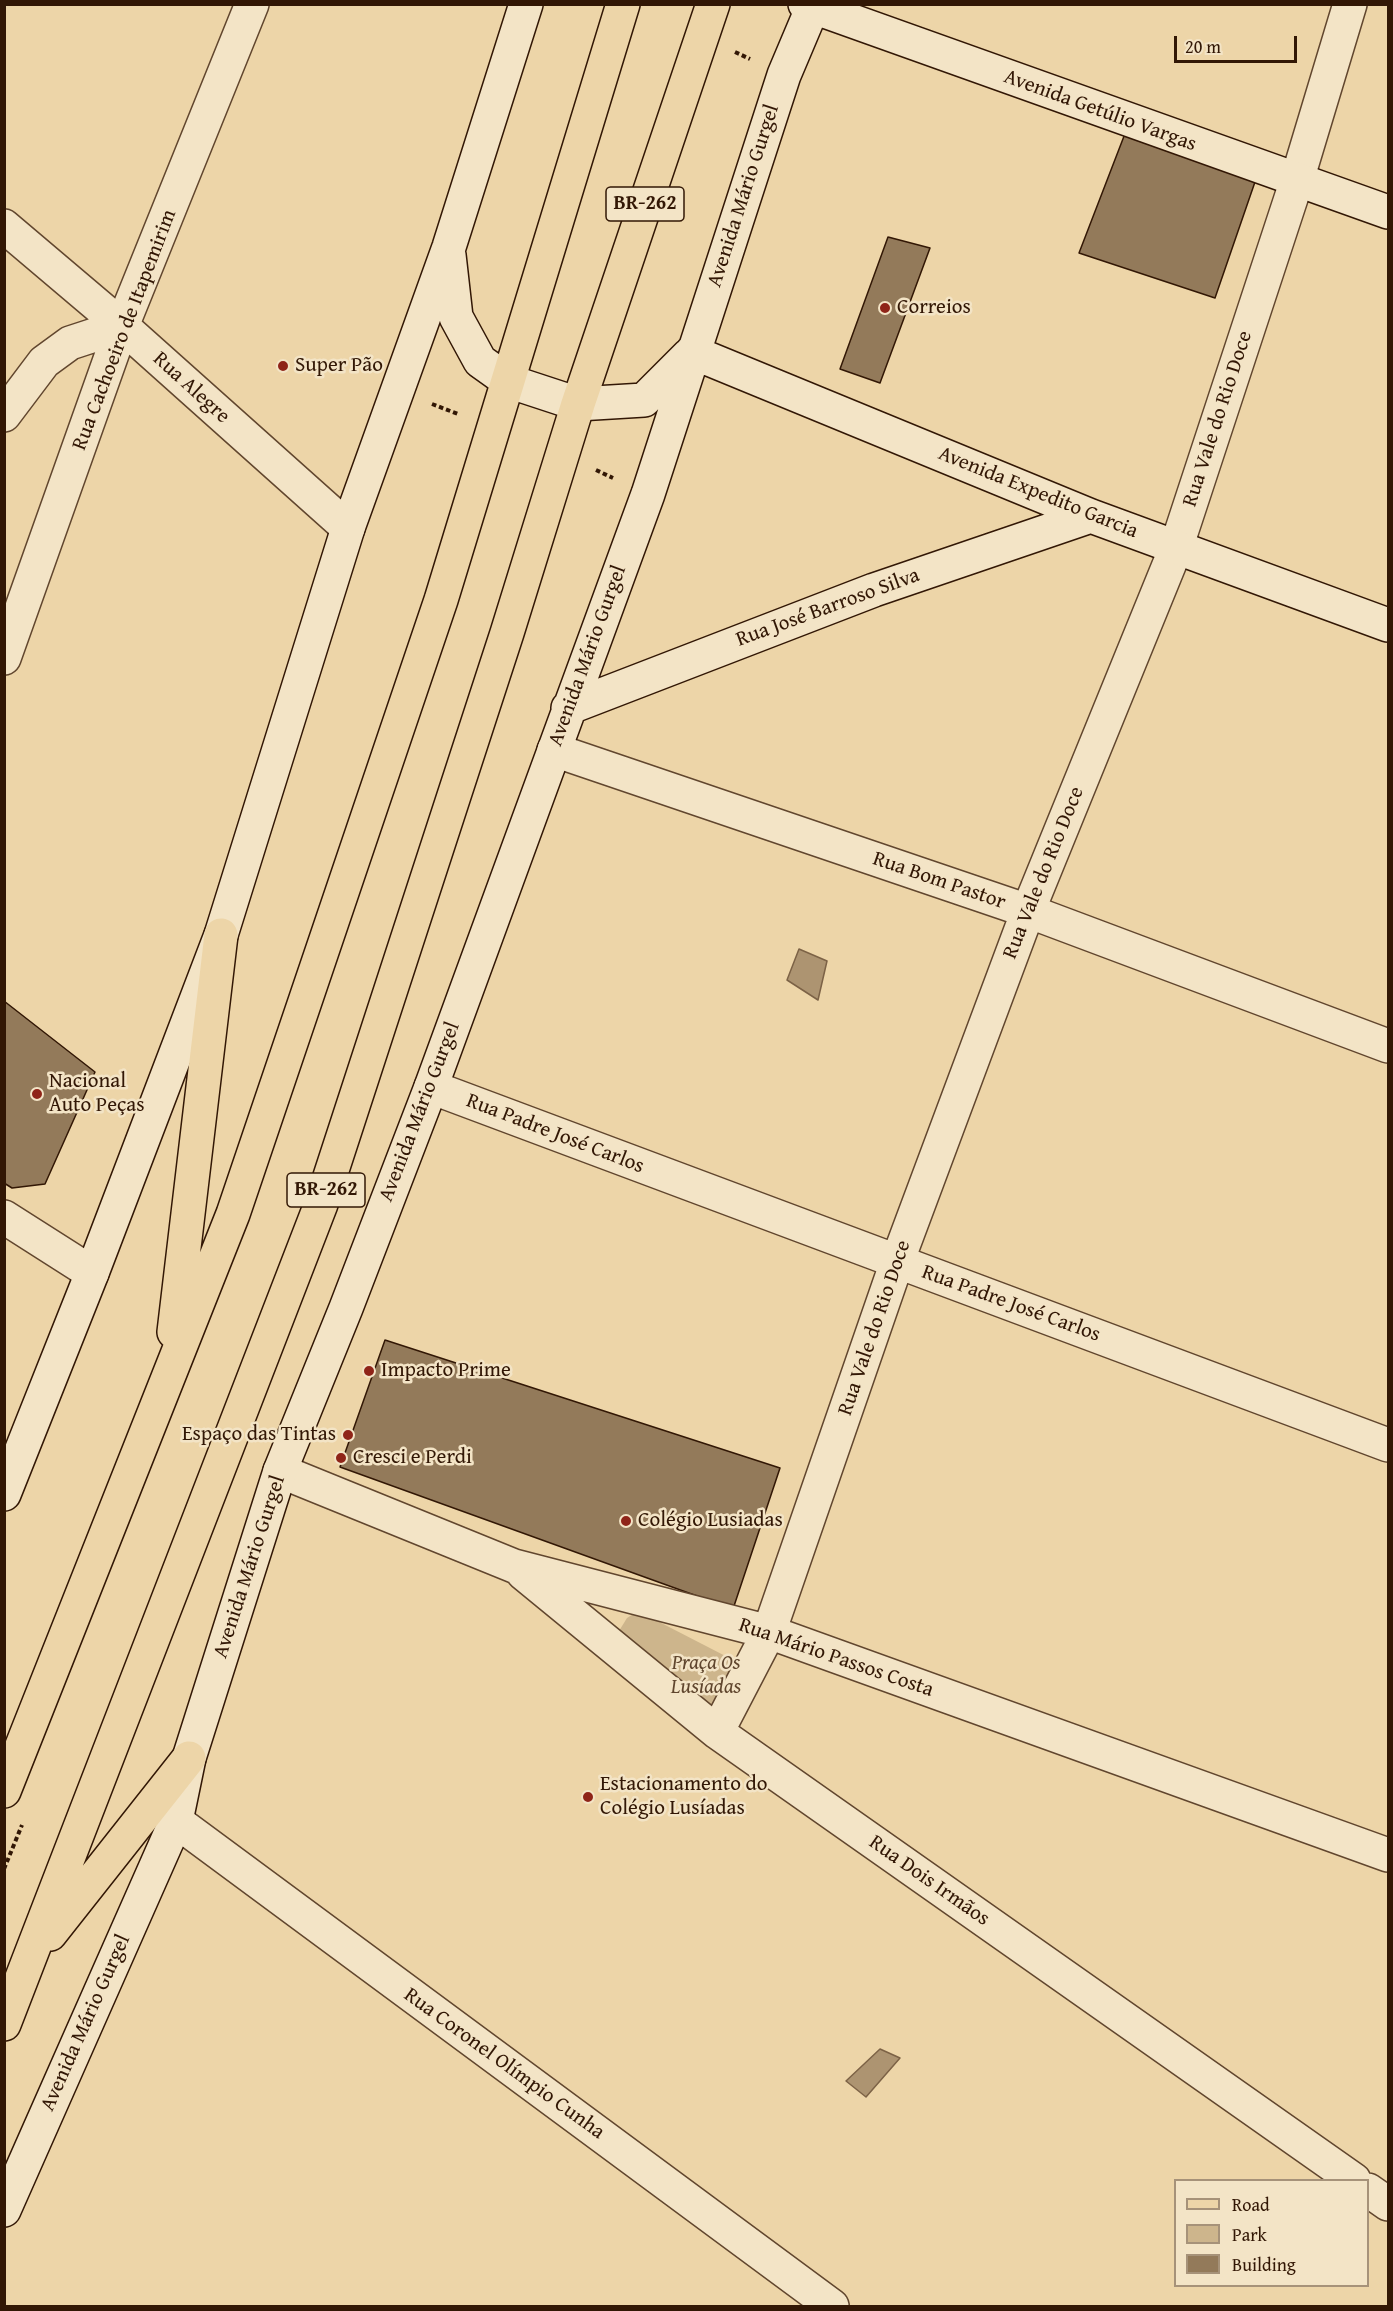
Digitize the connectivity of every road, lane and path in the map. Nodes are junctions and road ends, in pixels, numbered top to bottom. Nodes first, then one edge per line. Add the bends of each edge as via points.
1 (252, 4) edge
2 (526, 4) edge
3 (623, 4) edge
4 (713, 4) edge
5 (1350, 4) edge
6 (811, 6) edge
7 (1297, 180) junction
8 (1389, 212) edge
9 (4, 225) edge
10 (449, 247) junction
11 (122, 326) junction
12 (692, 352) junction
13 (508, 381) junction
14 (578, 404) junction
15 (4, 415) edge
16 (1091, 516) junction
17 (348, 528) junction
18 (1176, 548) junction
19 (1389, 625) edge
20 (4, 658) edge
21 (568, 708) junction
22 (554, 750) junction
23 (1028, 911) junction
24 (221, 935) junction
25 (1389, 1046) edge
26 (431, 1087) junction
27 (4, 1217) edge
28 (897, 1262) junction
29 (92, 1273) junction
30 (169, 1376) junction
31 (1389, 1445) edge
32 (280, 1471) junction
33 (4, 1494) edge
34 (514, 1566) junction
35 (770, 1632) junction
36 (717, 1732) junction
37 (189, 1758) junction
38 (4, 1791) edge
39 (176, 1821) junction
40 (1389, 1855) edge
41 (29, 1961) junction
42 (4, 2024) edge
43 (1351, 2179) edge
44 (1369, 2191) edge
45 (1389, 2204) edge
46 (4, 2210) edge
47 (832, 2307) edge

1 - 11 street, Rua Cachoeiro de Itapemirim
2 - 10 street
3 - 13 main road
4 - 14 main road, BR-262
5 - 7 street, Rua Vale do Rio Doce
6 - 7 street, Avenida Getúlio Vargas
6 - 12 street, Avenida Mário Gurgel / BR-262 via 784,75
7 - 8 street, Avenida Getúlio Vargas
7 - 18 street, Rua Vale do Rio Doce
9 - 11 street, Rua Alegre
10 - 13 street via 456,317 480,361
10 - 17 street
11 - 15 street via 70,343 44,362
11 - 17 street, Rua Alegre
11 - 20 street, Rua Cachoeiro de Itapemirim
12 - 14 street via 644,400
12 - 16 street, Avenida Expedito Garcia
12 - 21 street, Avenida Mário Gurgel / BR-262 via 648,494
13 - 14 street
13 - 30 main road via 441,600 233,1214
14 - 41 main road, BR-262 via 321,1204
16 - 18 street, Avenida Expedito Garcia
16 - 21 street, Rua José Barroso Silva via 874,590
17 - 24 street
18 - 19 street, Avenida Expedito Garcia
18 - 23 street, Rua Vale do Rio Doce
21 - 22 street, Avenida Mário Gurgel / BR-262
22 - 23 street, Rua Bom Pastor
22 - 26 street, Avenida Mário Gurgel / BR-262
23 - 25 street, Rua Bom Pastor
23 - 28 street, Rua Vale do Rio Doce
24 - 29 street
24 - 30 main road
26 - 28 street, Rua Padre José Carlos
26 - 32 street, Avenida Mário Gurgel / BR-262
27 - 29 street
28 - 31 street, Rua Padre José Carlos
28 - 35 street, Rua Vale do Rio Doce
29 - 33 street
30 - 38 main road
32 - 34 street, Rua Mário Passos Costa
32 - 37 street, Avenida Mário Gurgel / BR-262
34 - 35 street, Rua Mário Passos Costa
34 - 36 street, Rua Dois Irmãos
35 - 36 street, Rua Vale do Rio Doce
35 - 40 street, Rua Mário Passos Costa
36 - 43 street, Rua Dois Irmãos
37 - 39 street, Avenida Mário Gurgel / BR-262
37 - 41 main road
39 - 46 street, Avenida Mário Gurgel / BR-262
39 - 47 street, Rua Coronel Olímpio Cunha
41 - 42 main road, BR-262
44 - 45 street

